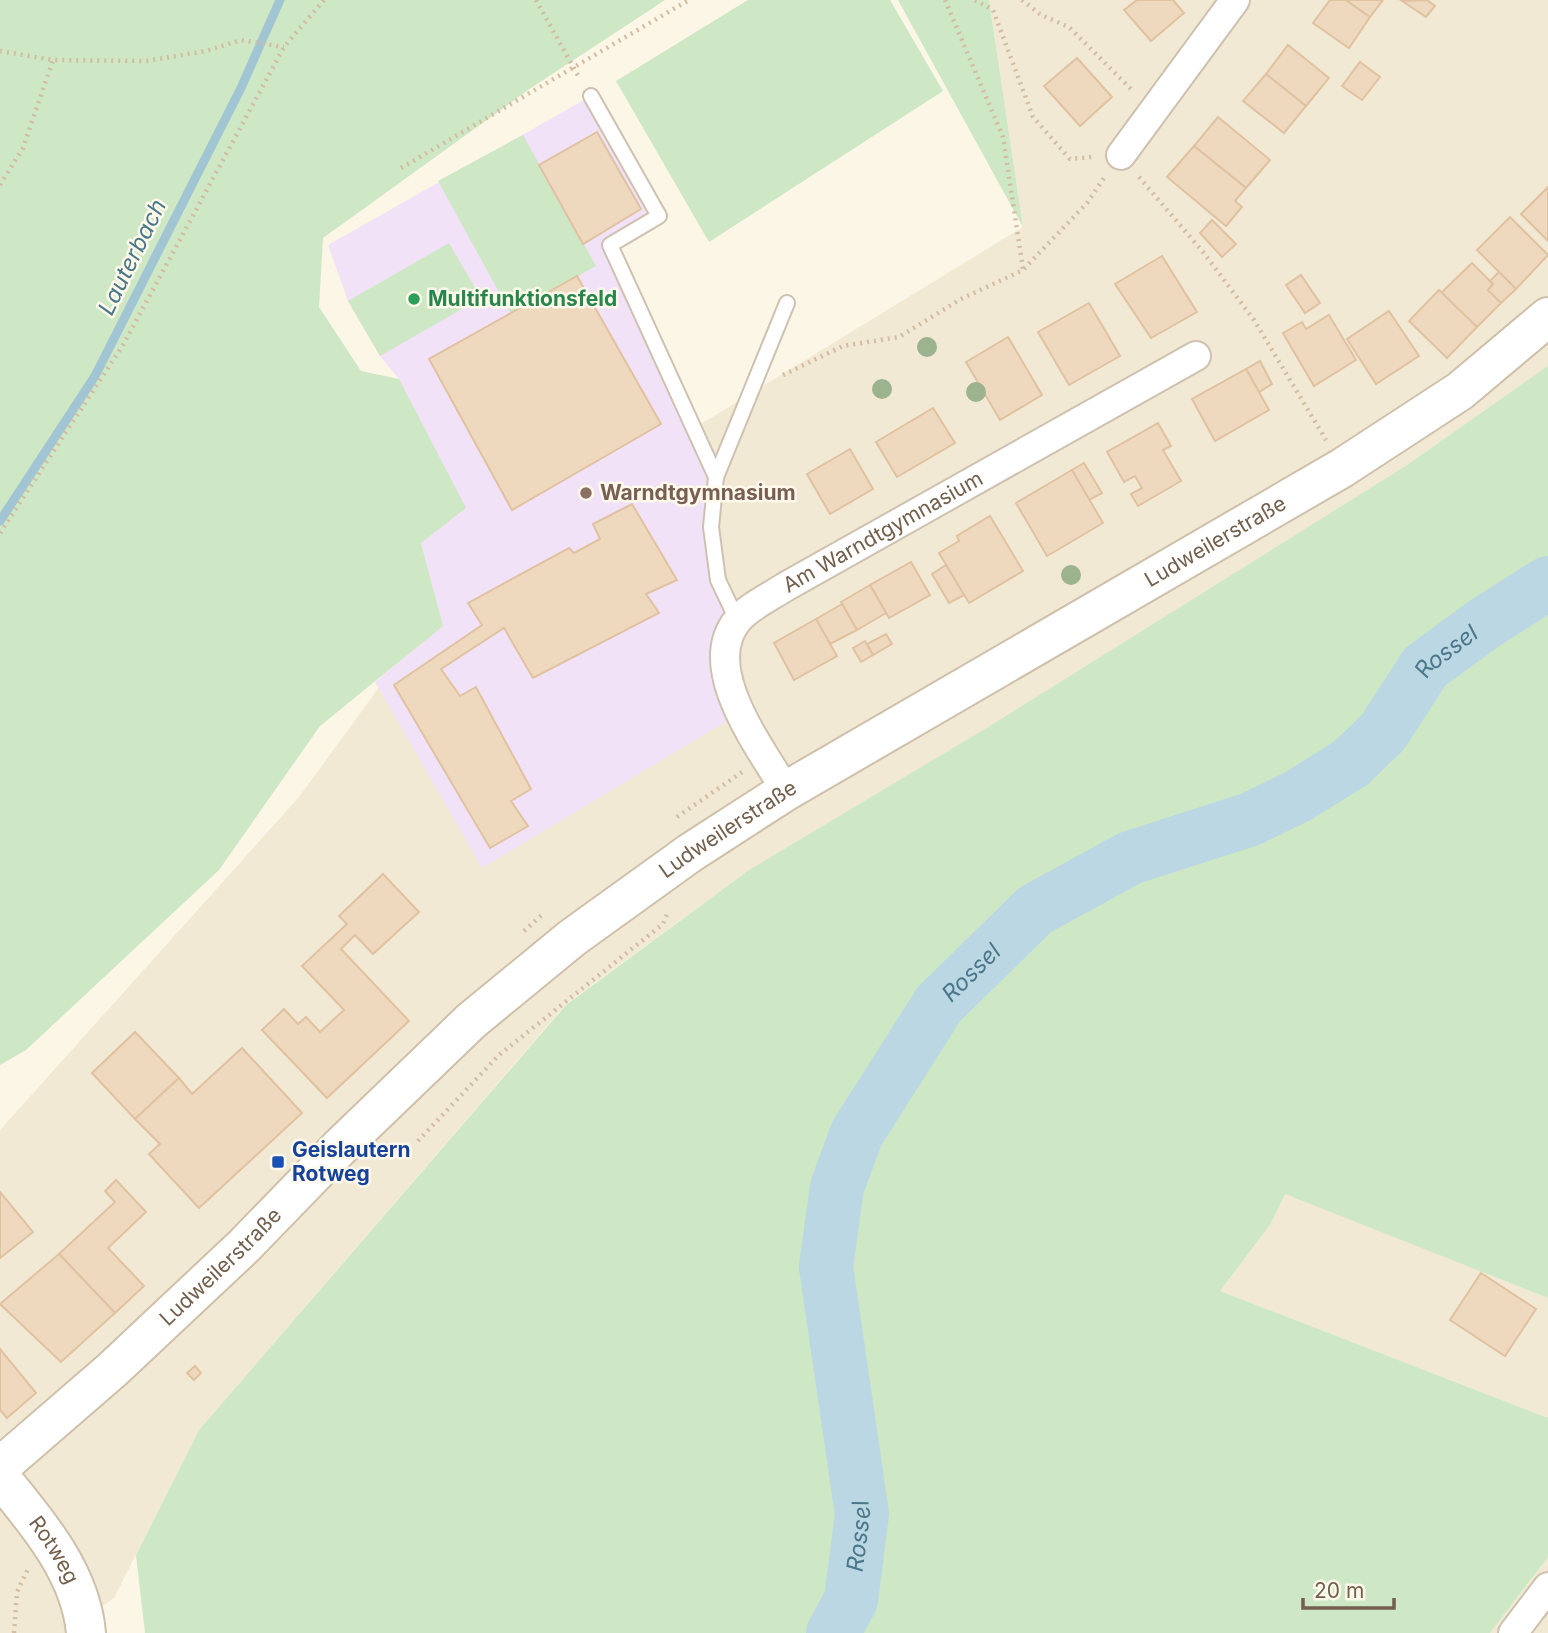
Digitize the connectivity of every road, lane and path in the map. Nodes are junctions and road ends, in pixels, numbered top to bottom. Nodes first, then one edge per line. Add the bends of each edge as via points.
1 (324, 0) edge
2 (536, 0) edge
3 (689, 0) edge
4 (945, 0) edge
5 (975, 0) edge
6 (1022, 0) edge
7 (1235, 0) edge
8 (284, 47) junction
9 (0, 51) edge
10 (53, 60) junction
11 (574, 70) junction
12 (591, 96) joint
13 (1152, 110) junction
14 (1121, 155) junction
15 (401, 168) dead end
16 (0, 185) edge
17 (1023, 270) junction
18 (787, 303) dead end
19 (1548, 317) edge
20 (1196, 356) dead end
21 (797, 367) dead end
22 (1342, 468) junction
23 (716, 477) junction
24 (0, 533) edge
25 (737, 621) junction
26 (766, 756) junction
27 (786, 791) junction
28 (671, 821) dead end
29 (652, 932) dead end
30 (418, 1141) dead end
31 (0, 1467) edge
32 (0, 1477) edge
33 (53, 1547) junction
34 (1548, 1587) edge
35 (14, 1633) edge
36 (86, 1633) edge
37 (1514, 1633) edge

1 - 8 path
2 - 11 path
3 - 11 path
4 - 17 path via 1003,137
5 - 14 path via 993,10 1033,117 1070,159
6 - 13 path via 1041,15 1069,27
7 - 13 street
8 - 10 path via 242,40 146,61
8 - 24 path via 123,345
9 - 10 path
10 - 16 path via 23,148
11 - 12 path
11 - 15 path
12 - 23 lane via 659,216 610,245
13 - 14 street
14 - 17 path via 1087,203
14 - 22 path via 1254,320
17 - 21 path via 961,299 899,337 844,346
18 - 23 lane
19 - 22 main road, Ludweilerstraße via 1460,391
20 - 25 street, Am Warndtgymnasium via 785,587
22 - 27 main road, Ludweilerstraße
23 - 25 lane via 711,527 718,580
25 - 26 street via 725,644 723,667 740,713
26 - 27 street
26 - 28 path
27 - 31 main road, Ludweilerstraße via 572,938 471,1021 223,1265
29 - 30 path via 499,1055
32 - 33 main road, Rotweg
33 - 35 path via 24,1572 17,1592
33 - 36 main road, Rotweg via 84,1613
34 - 37 street

